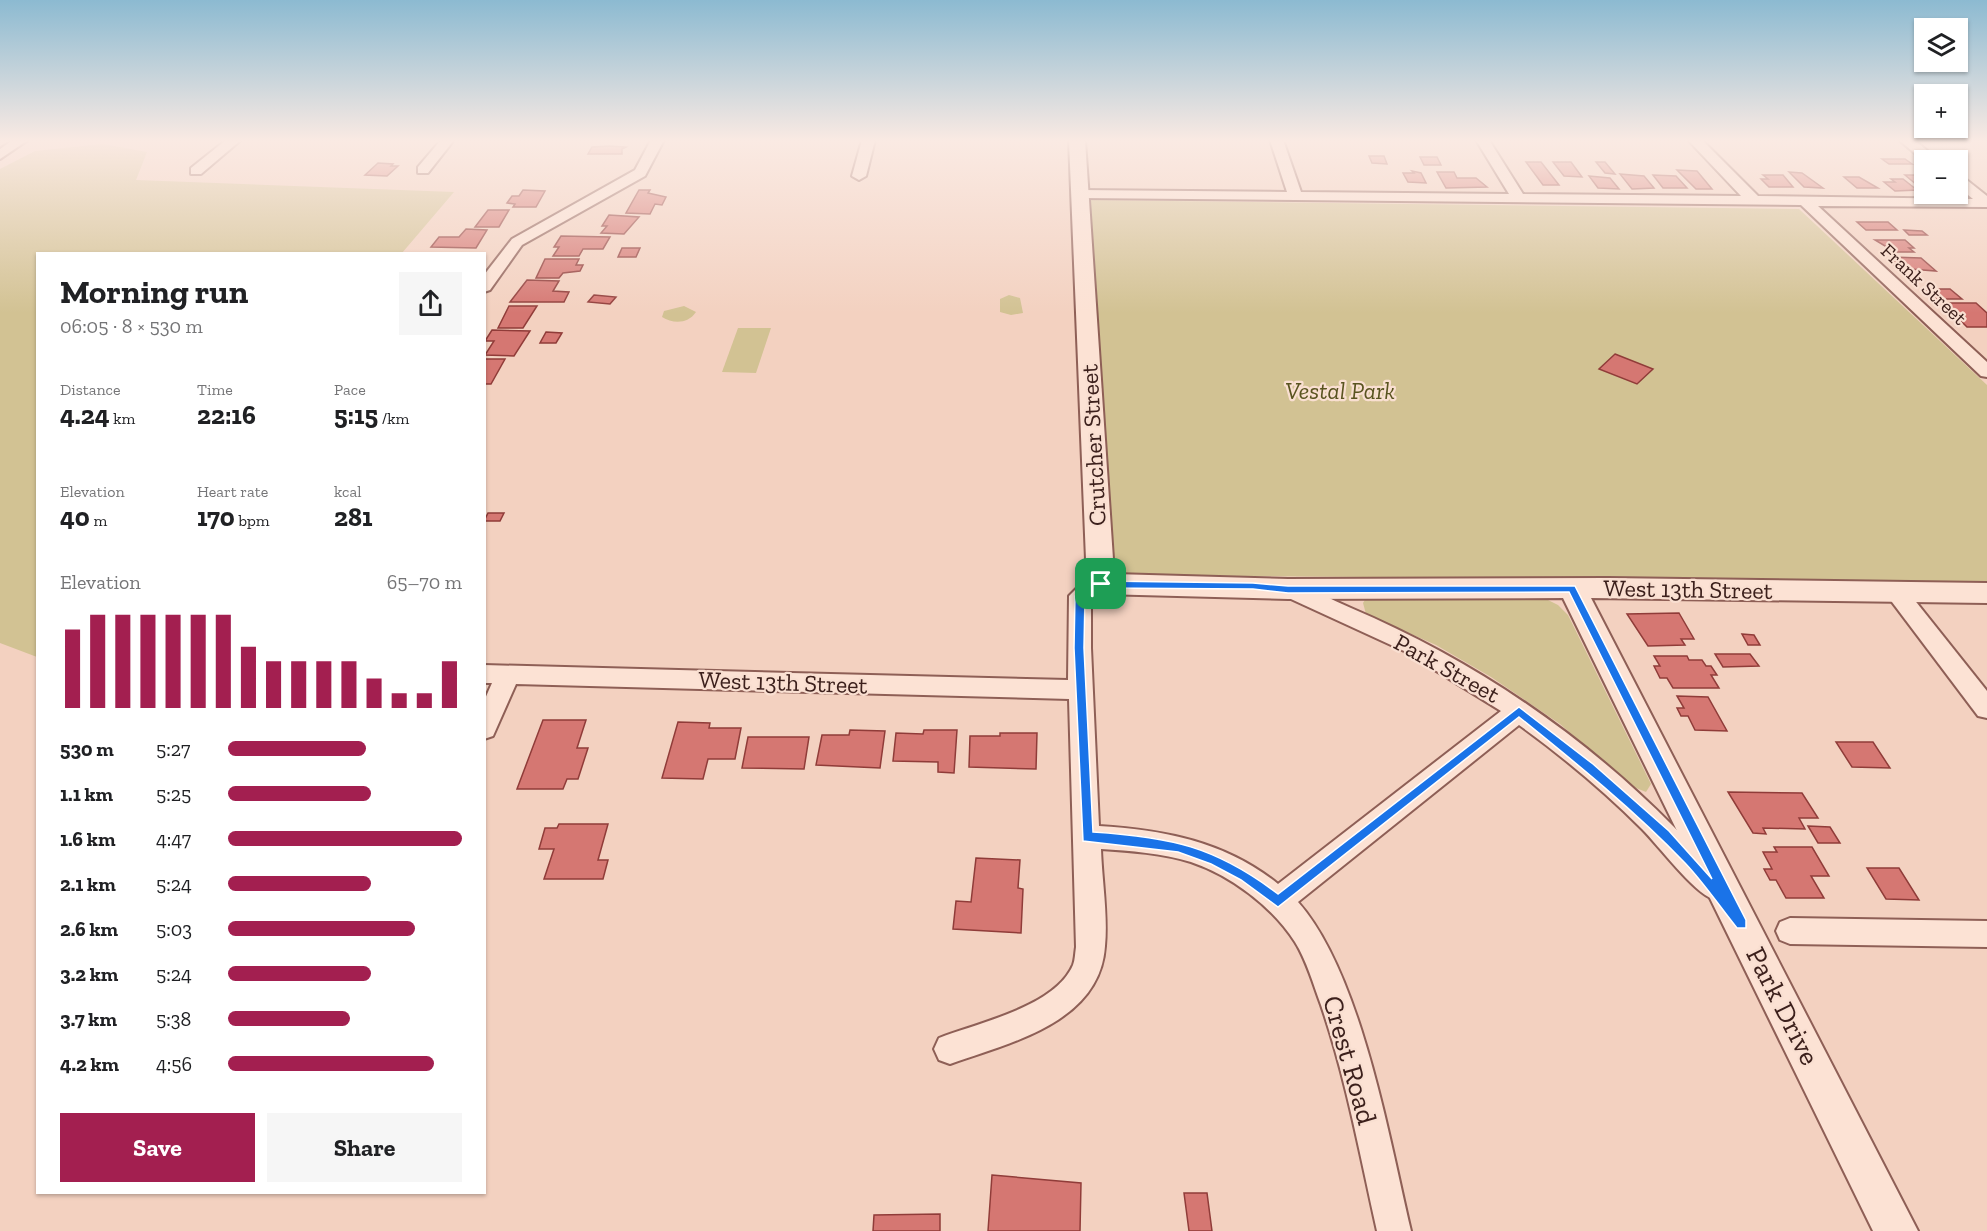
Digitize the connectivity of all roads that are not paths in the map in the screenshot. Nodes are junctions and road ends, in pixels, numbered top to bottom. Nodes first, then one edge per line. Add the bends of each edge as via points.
1 (596, 197) edge
2 (1080, 197) edge
3 (1346, 197) edge
4 (1751, 197) edge
5 (1519, 199) joint
6 (1754, 201) junction
7 (1806, 202) junction
8 (1987, 203) edge
9 (486, 284) edge
10 (1987, 372) edge
11 (1101, 584) junction
12 (1572, 588) junction
13 (1288, 589) junction
14 (1897, 593) junction
15 (1987, 593) edge
16 (496, 675) edge
17 (1081, 690) junction
18 (1987, 709) edge
19 (1519, 711) junction
20 (486, 720) edge
21 (1088, 837) junction
22 (1278, 902) junction
23 (1741, 924) junction
24 (1790, 930) dead end
25 (1987, 934) edge
26 (950, 1049) dead end
27 (1394, 1231) edge
28 (1896, 1231) edge

1 - 9 street via 517,242
2 - 11 street, Crutcher Street
3 - 5 street
4 - 6 street
5 - 6 street
6 - 7 street
7 - 8 street
7 - 10 street, Frank Street
11 - 13 street, West 13th Street
11 - 17 street via 1080,596
12 - 13 street, West 13th Street
12 - 14 street, West 13th Street
12 - 23 street, Park Drive
13 - 19 street, Park Street via 1426,652
14 - 15 street, West 13th Street
14 - 18 street
16 - 17 street, West 13th Street
16 - 20 street
17 - 21 street
19 - 22 street
19 - 23 street, Park Street via 1664,834 1692,862
21 - 22 street, Crest Road via 1178,847 1245,876
21 - 26 street via 1091,947 1086,971 1072,992 1034,1018
22 - 27 street, Crest Road via 1310,942 1352,1048
23 - 28 street, Park Drive
24 - 25 street

